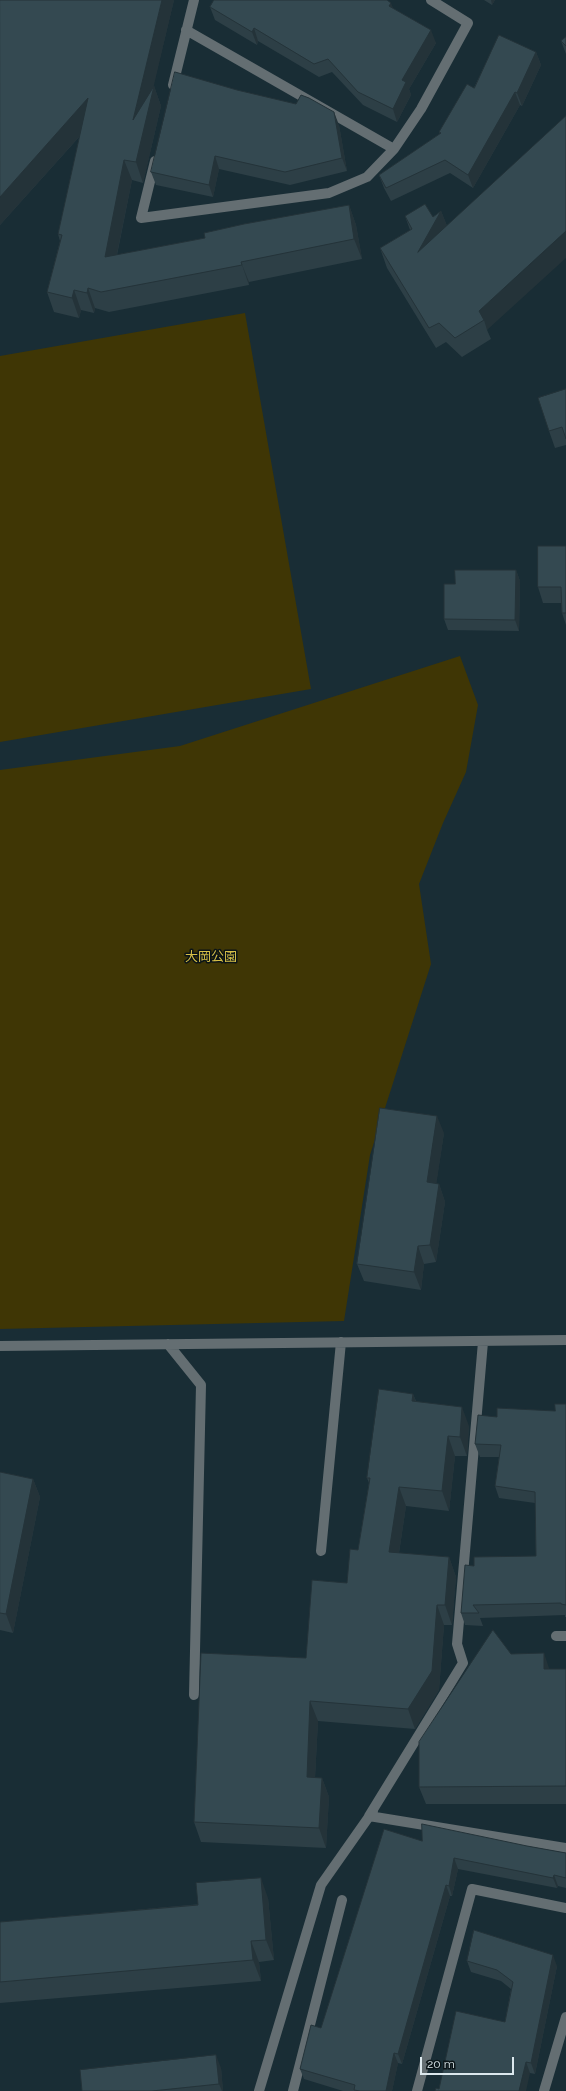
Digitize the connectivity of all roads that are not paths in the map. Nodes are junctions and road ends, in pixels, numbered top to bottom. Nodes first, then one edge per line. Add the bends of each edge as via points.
1 (194, 0) edge
2 (430, 0) edge
3 (186, 30) junction
4 (170, 97) edge
5 (394, 149) junction
6 (158, 150) edge
7 (566, 1340) edge
8 (341, 1342) junction
9 (483, 1342) junction
10 (168, 1344) junction
11 (0, 1346) edge
12 (321, 1551) dead end
13 (194, 1695) dead end
14 (373, 1811) junction
15 (566, 1848) edge
16 (342, 1900) dead end
17 (566, 1908) edge
18 (566, 2017) edge
19 (259, 2091) edge
20 (293, 2091) edge
21 (417, 2091) edge
22 (544, 2091) edge

1 - 3 street
2 - 5 street via 468,23 421,109
3 - 4 street
3 - 5 street
5 - 6 street via 367,176 329,193 142,218
7 - 9 street
8 - 9 street
8 - 10 street
8 - 12 street
9 - 14 street via 457,1644 463,1663
10 - 11 street
10 - 13 street via 201,1385
14 - 15 street via 369,1816
14 - 19 street via 321,1884
16 - 20 street
17 - 21 street via 472,1889
18 - 22 street

